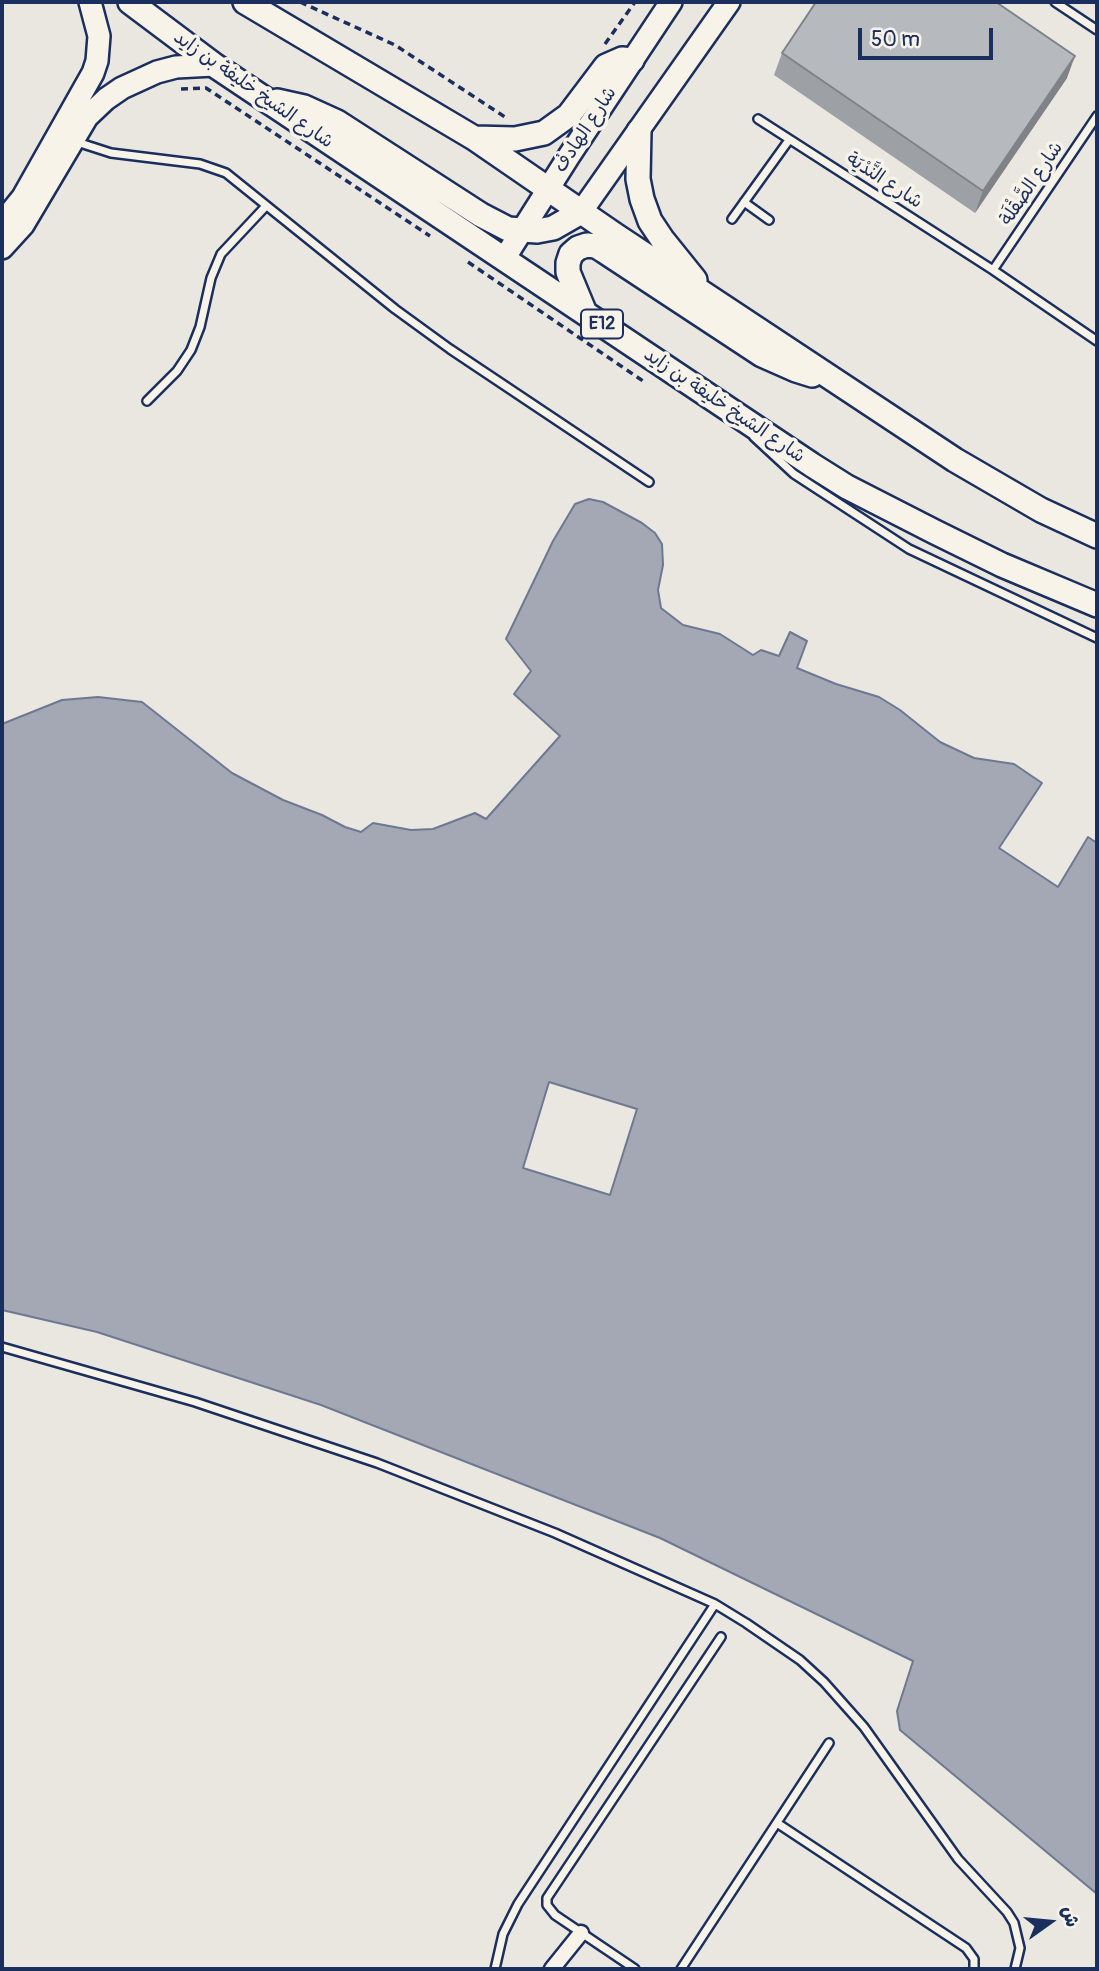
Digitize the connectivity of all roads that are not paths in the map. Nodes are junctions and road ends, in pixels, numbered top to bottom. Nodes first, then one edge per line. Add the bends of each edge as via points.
1 (90, 2) edge
2 (130, 2) edge
3 (245, 2) edge
4 (671, 2) edge
5 (729, 2) edge
6 (1055, 2) edge
7 (1097, 30) edge
8 (632, 60) junction
9 (214, 65) junction
10 (265, 99) junction
11 (1097, 116) edge
12 (758, 119) dead end
13 (639, 131) junction
14 (474, 138) junction
15 (73, 140) junction
16 (789, 140) junction
17 (548, 190) junction
18 (744, 202) junction
19 (267, 206) junction
20 (581, 212) junction
21 (732, 219) dead end
22 (769, 220) dead end
23 (2, 223) edge
24 (521, 231) junction
25 (2, 248) edge
26 (504, 259) junction
27 (993, 270) junction
28 (708, 296) junction
29 (585, 313) junction
30 (1097, 341) edge
31 (829, 376) junction
32 (147, 401) dead end
33 (734, 411) junction
34 (649, 482) dead end
35 (1097, 536) edge
36 (1097, 605) edge
37 (1097, 638) edge
38 (2, 1347) edge
39 (715, 1604) junction
40 (721, 1637) dead end
41 (829, 1742) dead end
42 (776, 1823) junction
43 (581, 1933) junction
44 (495, 1969) edge
45 (552, 1969) edge
46 (635, 1969) edge
47 (681, 1969) edge
48 (974, 1969) edge
49 (1015, 1969) edge

1 - 23 street via 99,36 93,73 23,197
2 - 9 main road, شارع الشيخ خليفة بن زايد / E12
3 - 14 main road
4 - 8 street, شارع الهادف
5 - 13 street
6 - 7 lane
8 - 14 main road via 606,66 569,115 544,133 515,139
8 - 17 street, شارع الهادف
9 - 10 main road, شارع الشيخ خليفة بن زايد / E12
9 - 15 street via 176,67 122,88 87,117
10 - 24 main road via 304,107 337,122 481,215
10 - 26 main road, شارع الشيخ خليفة بن زايد / E12
11 - 27 lane, شارع الصَّقْلَة
12 - 16 lane, شارع النَّدْيَة
13 - 20 street
13 - 28 main road via 638,179 650,221
14 - 17 main road
15 - 19 lane via 111,153 213,168
15 - 25 street via 23,225
16 - 18 lane
16 - 27 lane, شارع النَّدْيَة
17 - 20 main road
17 - 24 street, شارع الهادف
18 - 21 lane
18 - 22 lane
19 - 32 lane via 221,254 191,350
19 - 34 lane via 439,341
20 - 24 main road via 553,228
20 - 28 main road
24 - 26 street, شارع الهادف
26 - 29 main road, شارع الشيخ خليفة بن زايد / E12
27 - 30 lane, شارع النَّدْيَة
28 - 31 main road
29 - 31 main road via 568,263 571,254 587,245 604,251 762,355 796,370
29 - 33 main road, شارع الشيخ خليفة بن زايد / E12
31 - 35 main road via 998,486
33 - 36 main road, شارع الشيخ خليفة بن زايد / E12 via 812,465 883,506 1002,565
33 - 37 lane via 777,460 892,539
38 - 39 lane via 195,1402 377,1463 555,1533
39 - 44 lane via 518,1903 503,1934
39 - 49 lane via 800,1660 864,1727 958,1858 1014,1923 1020,1948
40 - 43 lane via 549,1892 550,1910
41 - 42 lane
42 - 47 lane
42 - 48 lane via 966,1948 974,1959
43 - 45 street
43 - 46 lane

